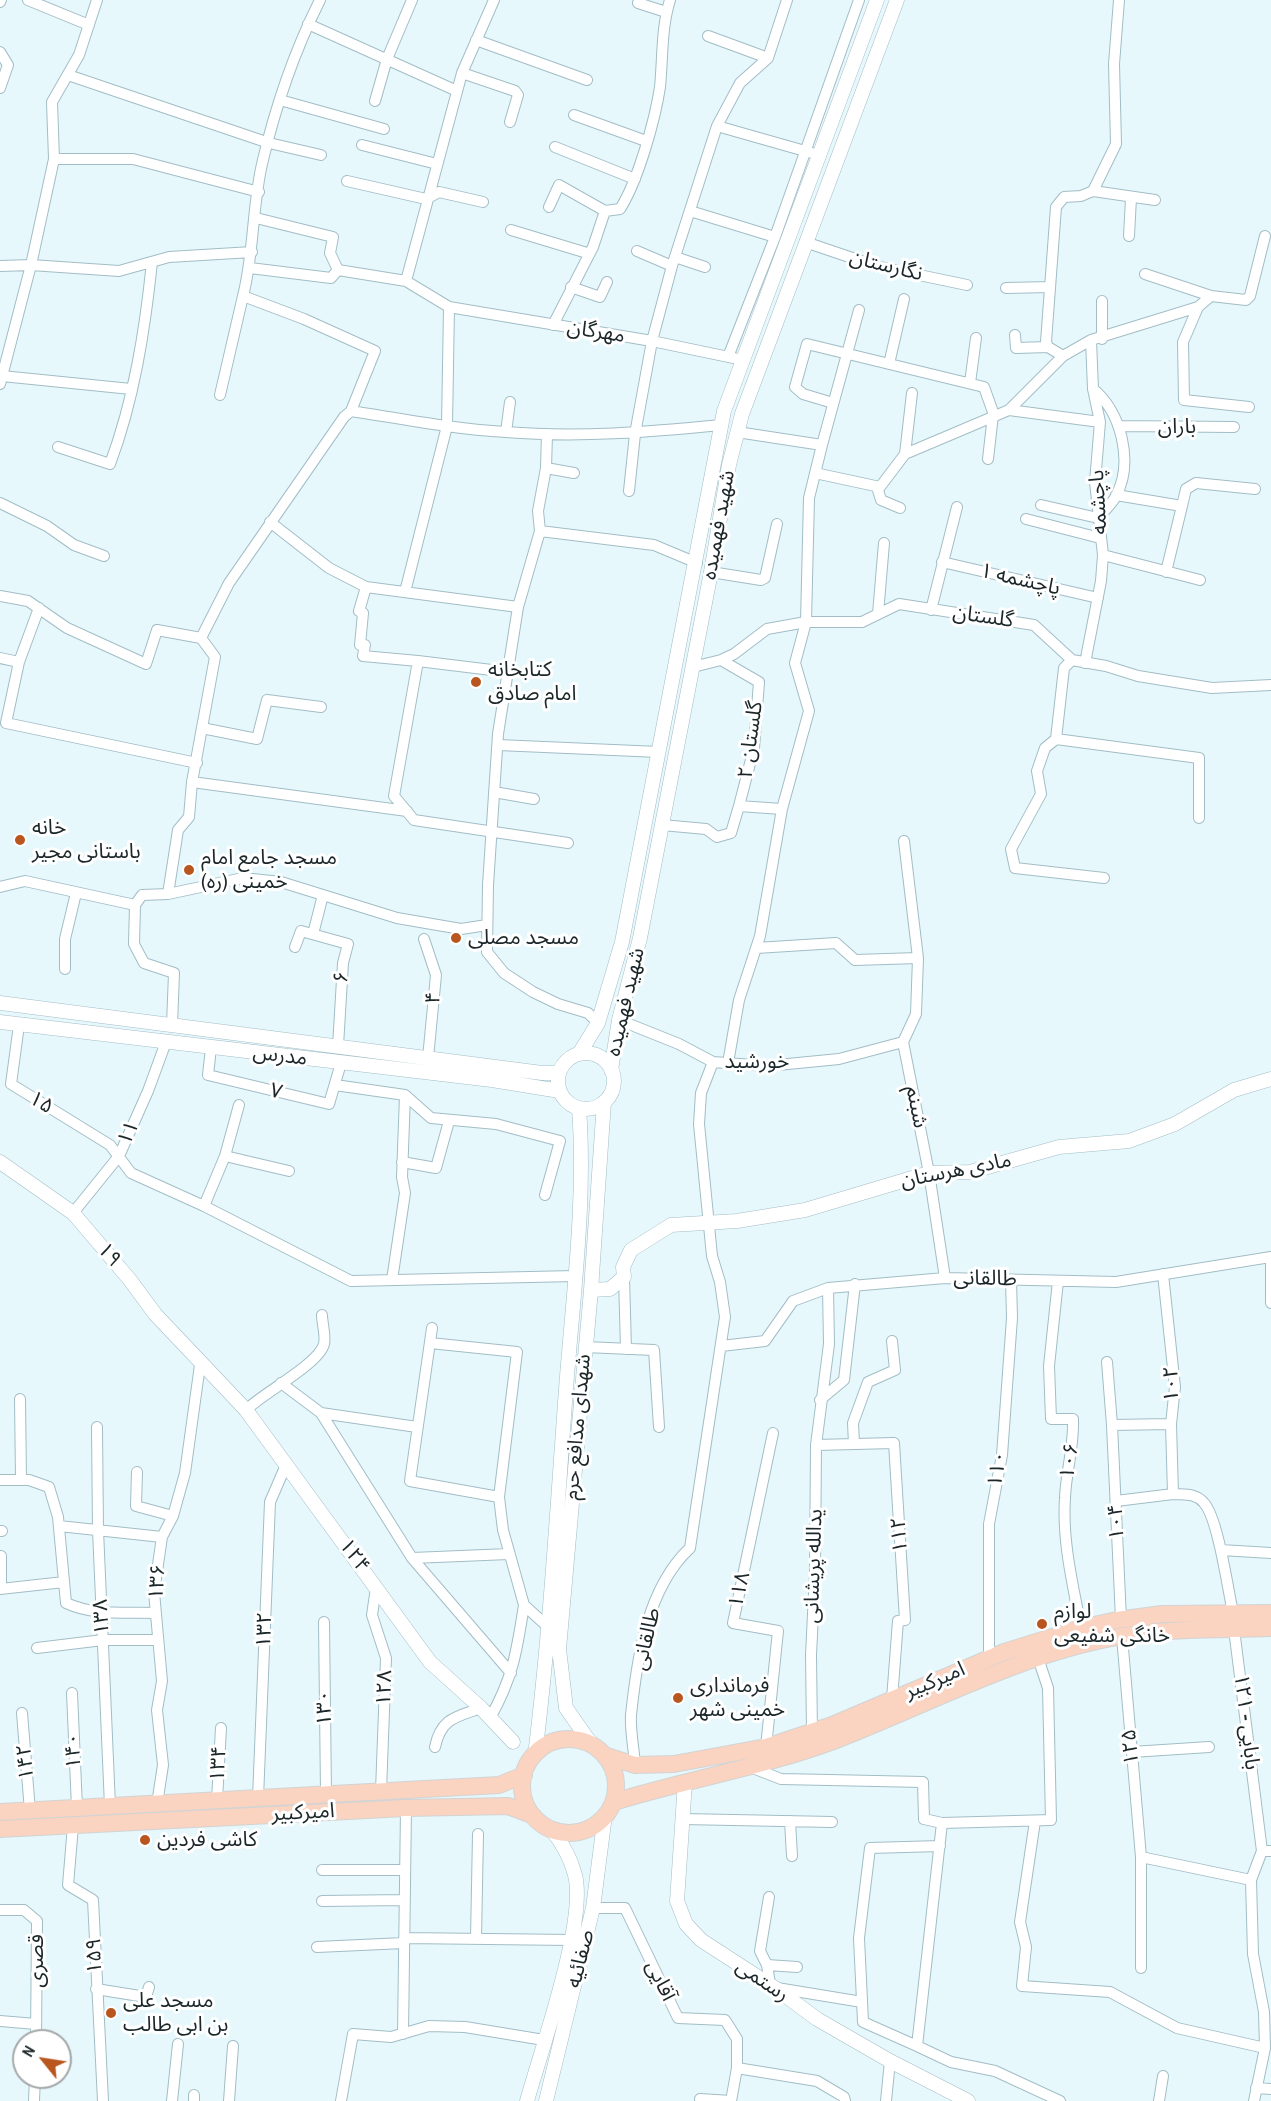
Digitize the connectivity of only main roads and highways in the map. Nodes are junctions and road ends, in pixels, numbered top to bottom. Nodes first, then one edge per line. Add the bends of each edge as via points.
1 (877, 0) edge
2 (897, 0) edge
3 (777, 269) junction
4 (794, 274) junction
5 (768, 293) junction
6 (784, 298) junction
7 (635, 875) junction
8 (652, 879) junction
9 (630, 899) junction
10 (647, 903) junction
11 (0, 1003) edge
12 (105, 1016) junction
13 (0, 1022) edge
14 (105, 1035) junction
15 (579, 1054) junction
16 (611, 1070) junction
17 (559, 1073) junction
18 (1271, 1079) edge
19 (560, 1091) junction
20 (604, 1102) junction
21 (579, 1108) junction
22 (0, 1162) edge
23 (591, 1290) junction
24 (200, 1365) joint
25 (1271, 1613) edge
26 (1233, 1621) junction
27 (1271, 1628) edge
28 (553, 1649) junction
29 (904, 1700) junction
30 (513, 1742) dead end
31 (598, 1750) junction
32 (535, 1755) junction
33 (524, 1775) junction
34 (685, 1782) junction
35 (332, 1794) junction
36 (609, 1809) junction
37 (341, 1811) junction
38 (0, 1812) edge
39 (532, 1815) junction
40 (0, 1830) edge
41 (552, 1830) junction
42 (527, 2101) edge
43 (546, 2101) edge
44 (968, 2101) edge

1 - 3 main road, شهید فهمیده via 812,153
2 - 4 main road, شهید فهمیده
3 - 4 main road via 784,277
3 - 5 main road, شهید فهمیده
4 - 6 main road, شهید فهمیده
5 - 6 main road via 778,292
5 - 7 main road, شهید فهمیده via 722,425
6 - 8 main road, شهید فهمیده via 729,465
7 - 8 main road via 642,882
7 - 9 main road, شهید فهمیده
8 - 10 main road, شهید فهمیده
9 - 10 main road via 642,896
9 - 15 main road, شهید فهمیده via 598,1023
10 - 16 main road, شهید فهمیده
11 - 12 main road, مدرس
12 - 14 main road
12 - 17 main road, مدرس
13 - 14 main road, مدرس
14 - 19 main road, مدرس
15 - 16 main road via 602,1058
15 - 17 main road via 570,1058
16 - 20 main road via 613,1087
17 - 19 main road
18 - 23 main road, مادی هرستان via 1234,1090 1175,1124 1129,1141 1059,1147 970,1172 929,1173 805,1210 670,1225 631,1250 623,1268 624,1277 610,1289
19 - 21 main road
20 - 21 main road via 597,1107
20 - 23 main road, شهدای مدافع حرم
21 - 28 main road, شهدای مدافع حرم via 575,1276 548,1627
22 - 24 main road, ۱۹ via 73,1213
23 - 28 main road, شهدای مدافع حرم
24 - 30 main road, ۱۲۴ via 246,1410 430,1662
25 - 26 main road, امیرکبیر
26 - 27 main road, امیرکبیر
26 - 29 main road, امیرکبیر via 1122,1637 1038,1658
26 - 29 main road, امیرکبیر via 1162,1614 1081,1628 989,1659
28 - 31 main road, شهدای مدافع حرم via 566,1708
28 - 32 main road, شهدای مدافع حرم
29 - 31 main road, امیرکبیر via 766,1747 674,1764 635,1766
29 - 34 main road, امیرکبیر via 836,1740
31 - 32 main road via 576,1740 559,1741
31 - 36 main road via 615,1777
32 - 33 main road
33 - 35 main road, امیرکبیر via 499,1785
33 - 39 main road via 525,1800
34 - 36 main road, امیرکبیر
34 - 44 main road, رستمی via 677,1901 686,1924 701,1940 817,2019
35 - 37 main road
35 - 38 main road, امیرکبیر
36 - 41 main road via 585,1830
36 - 43 main road, صفائیه via 593,1908
37 - 39 main road, امیرکبیر via 508,1806
37 - 40 main road, امیرکبیر
39 - 41 main road
41 - 42 main road, صفائیه via 576,1876 578,1901

